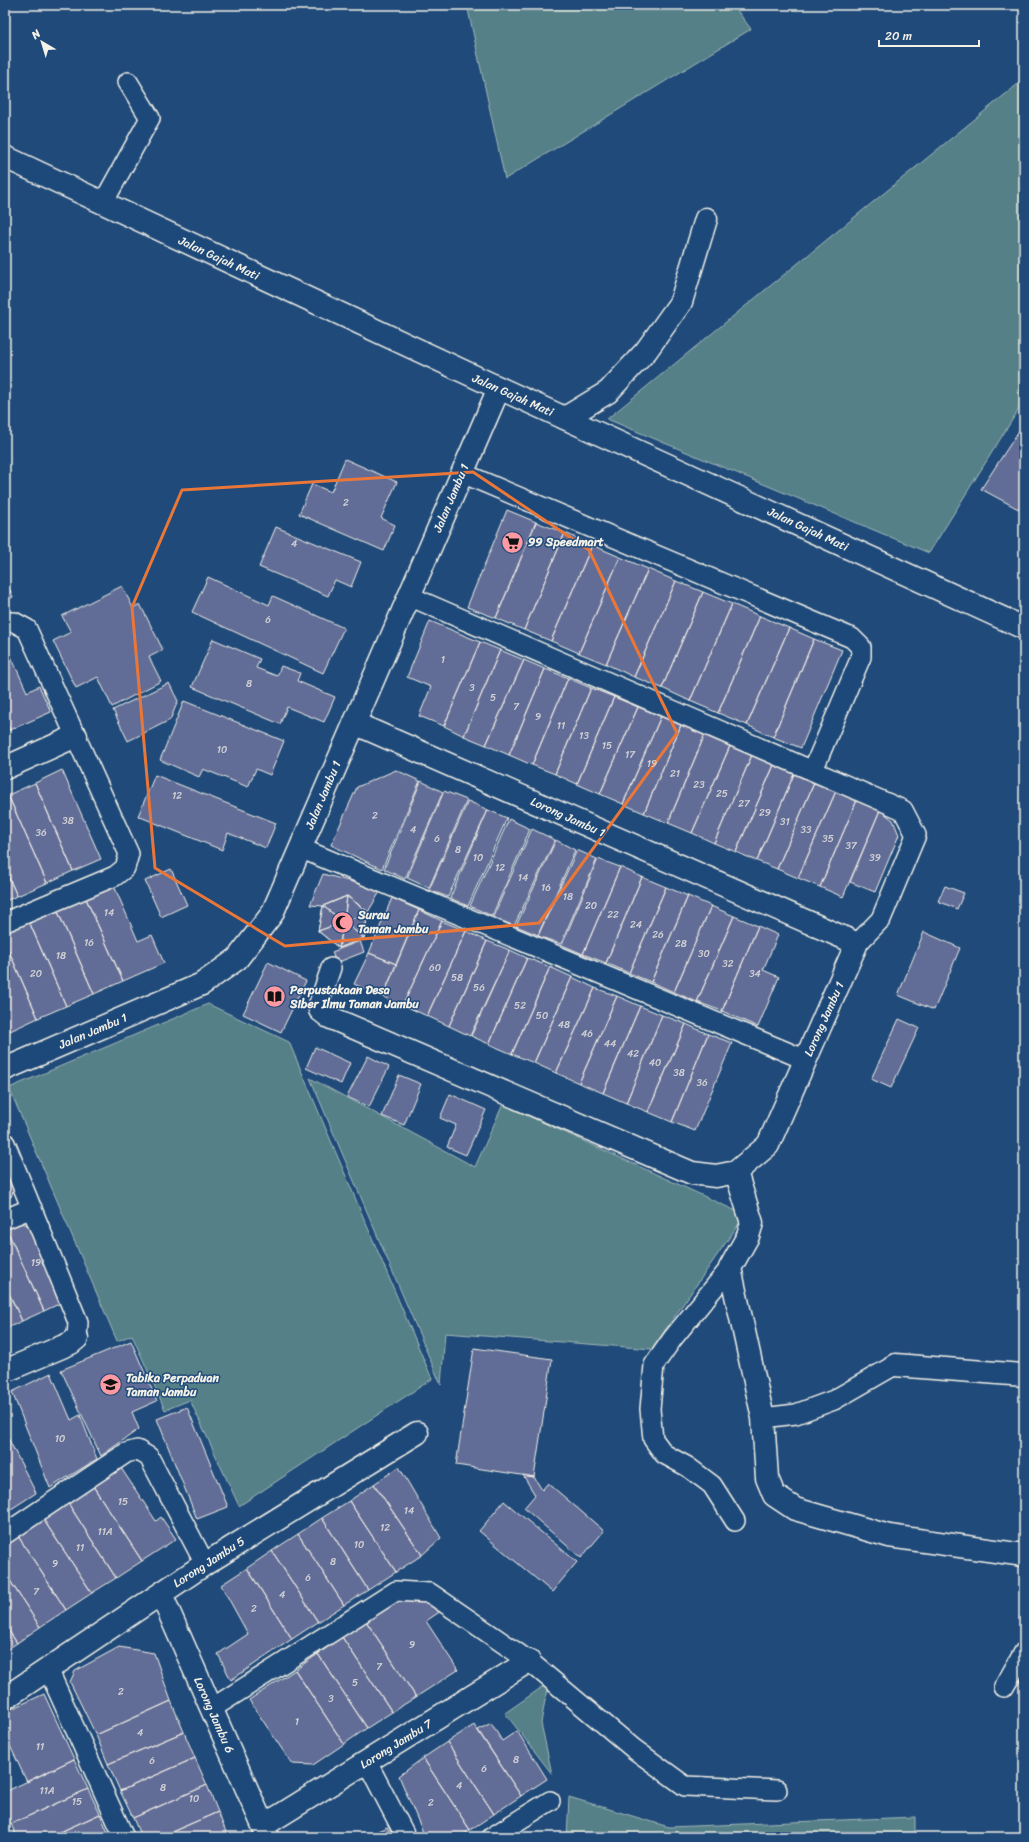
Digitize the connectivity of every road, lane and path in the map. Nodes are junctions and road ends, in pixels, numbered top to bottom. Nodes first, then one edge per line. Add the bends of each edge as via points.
1 (128, 82) dead end
2 (5, 157) edge
3 (103, 203) junction
4 (706, 219) dead end
5 (499, 388) junction
6 (565, 418) junction
7 (462, 473) junction
8 (409, 596) junction
9 (5, 622) edge
10 (1024, 628) edge
11 (354, 723) junction
12 (76, 736) junction
13 (5, 768) edge
14 (813, 770) junction
15 (300, 848) junction
16 (5, 922) edge
17 (856, 945) junction
18 (331, 968) dead end
19 (320, 1010) joint
20 (806, 1060) junction
21 (5, 1069) edge
22 (5, 1143) edge
23 (736, 1172) junction
24 (32, 1208) junction
25 (5, 1219) edge
26 (730, 1268) junction
27 (76, 1338) joint
28 (894, 1365) joint
29 (5, 1371) edge
30 (1024, 1375) edge
31 (763, 1418) junction
32 (417, 1433) dead end
33 (735, 1521) dead end
34 (5, 1534) edge
35 (1024, 1556) edge
36 (205, 1564) junction
37 (160, 1594) junction
38 (1024, 1652) edge
39 (529, 1661) junction
40 (48, 1669) junction
41 (1004, 1687) dead end
42 (5, 1698) edge
43 (211, 1709) junction
44 (367, 1762) junction
45 (777, 1790) dead end
46 (550, 1801) dead end
47 (266, 1831) edge
48 (124, 1837) edge
49 (406, 1837) edge
50 (492, 1837) edge

1 - 3 lane via 150,118
2 - 3 street, Jalan Gajah Mati
3 - 5 street, Jalan Gajah Mati
4 - 6 street via 677,308 646,351 608,392
5 - 6 street, Jalan Gajah Mati
5 - 7 street, Jalan Jambu 1
6 - 10 street, Jalan Gajah Mati
7 - 8 street, Jalan Jambu 1
7 - 14 lane via 852,638 861,647 861,657
8 - 11 street, Jalan Jambu 1
8 - 14 lane
9 - 12 lane via 14,622 27,629
11 - 15 street, Jalan Jambu 1
11 - 17 street, Lorong Jambu 1
12 - 13 street
12 - 16 lane via 129,854 125,868 115,876
14 - 17 lane via 903,810 916,835 881,919
15 - 20 lane
15 - 21 street, Jalan Jambu 1 via 272,914 237,959 202,984
17 - 20 street, Lorong Jambu 1
18 - 19 lane via 319,1003
19 - 23 street, Lorong Jambu 1 via 329,1018 692,1173 716,1176
20 - 23 street, Lorong Jambu 1 via 768,1145
22 - 24 lane
23 - 26 street via 752,1224
24 - 25 lane
24 - 27 lane via 78,1322
26 - 31 street
26 - 33 lane via 654,1365 650,1409 653,1439 664,1454 688,1467 712,1485
27 - 29 street via 71,1344
28 - 30 street
28 - 31 lane via 834,1400 796,1414
31 - 35 street via 767,1478 774,1494 796,1509 889,1536
32 - 36 street, Lorong Jambu 5
34 - 36 lane via 126,1453 138,1450 148,1456
36 - 37 street, Lorong Jambu 5
37 - 40 street, Lorong Jambu 5
37 - 43 street, Lorong Jambu 6
38 - 41 lane
39 - 43 lane via 430,1593 396,1591
39 - 44 street, Lorong Jambu 7
39 - 45 lane via 634,1749 685,1786
40 - 42 street, Lorong Jambu 5
40 - 48 lane
43 - 47 street, Lorong Jambu 6
44 - 47 street, Lorong Jambu 7
44 - 49 lane
46 - 50 lane

